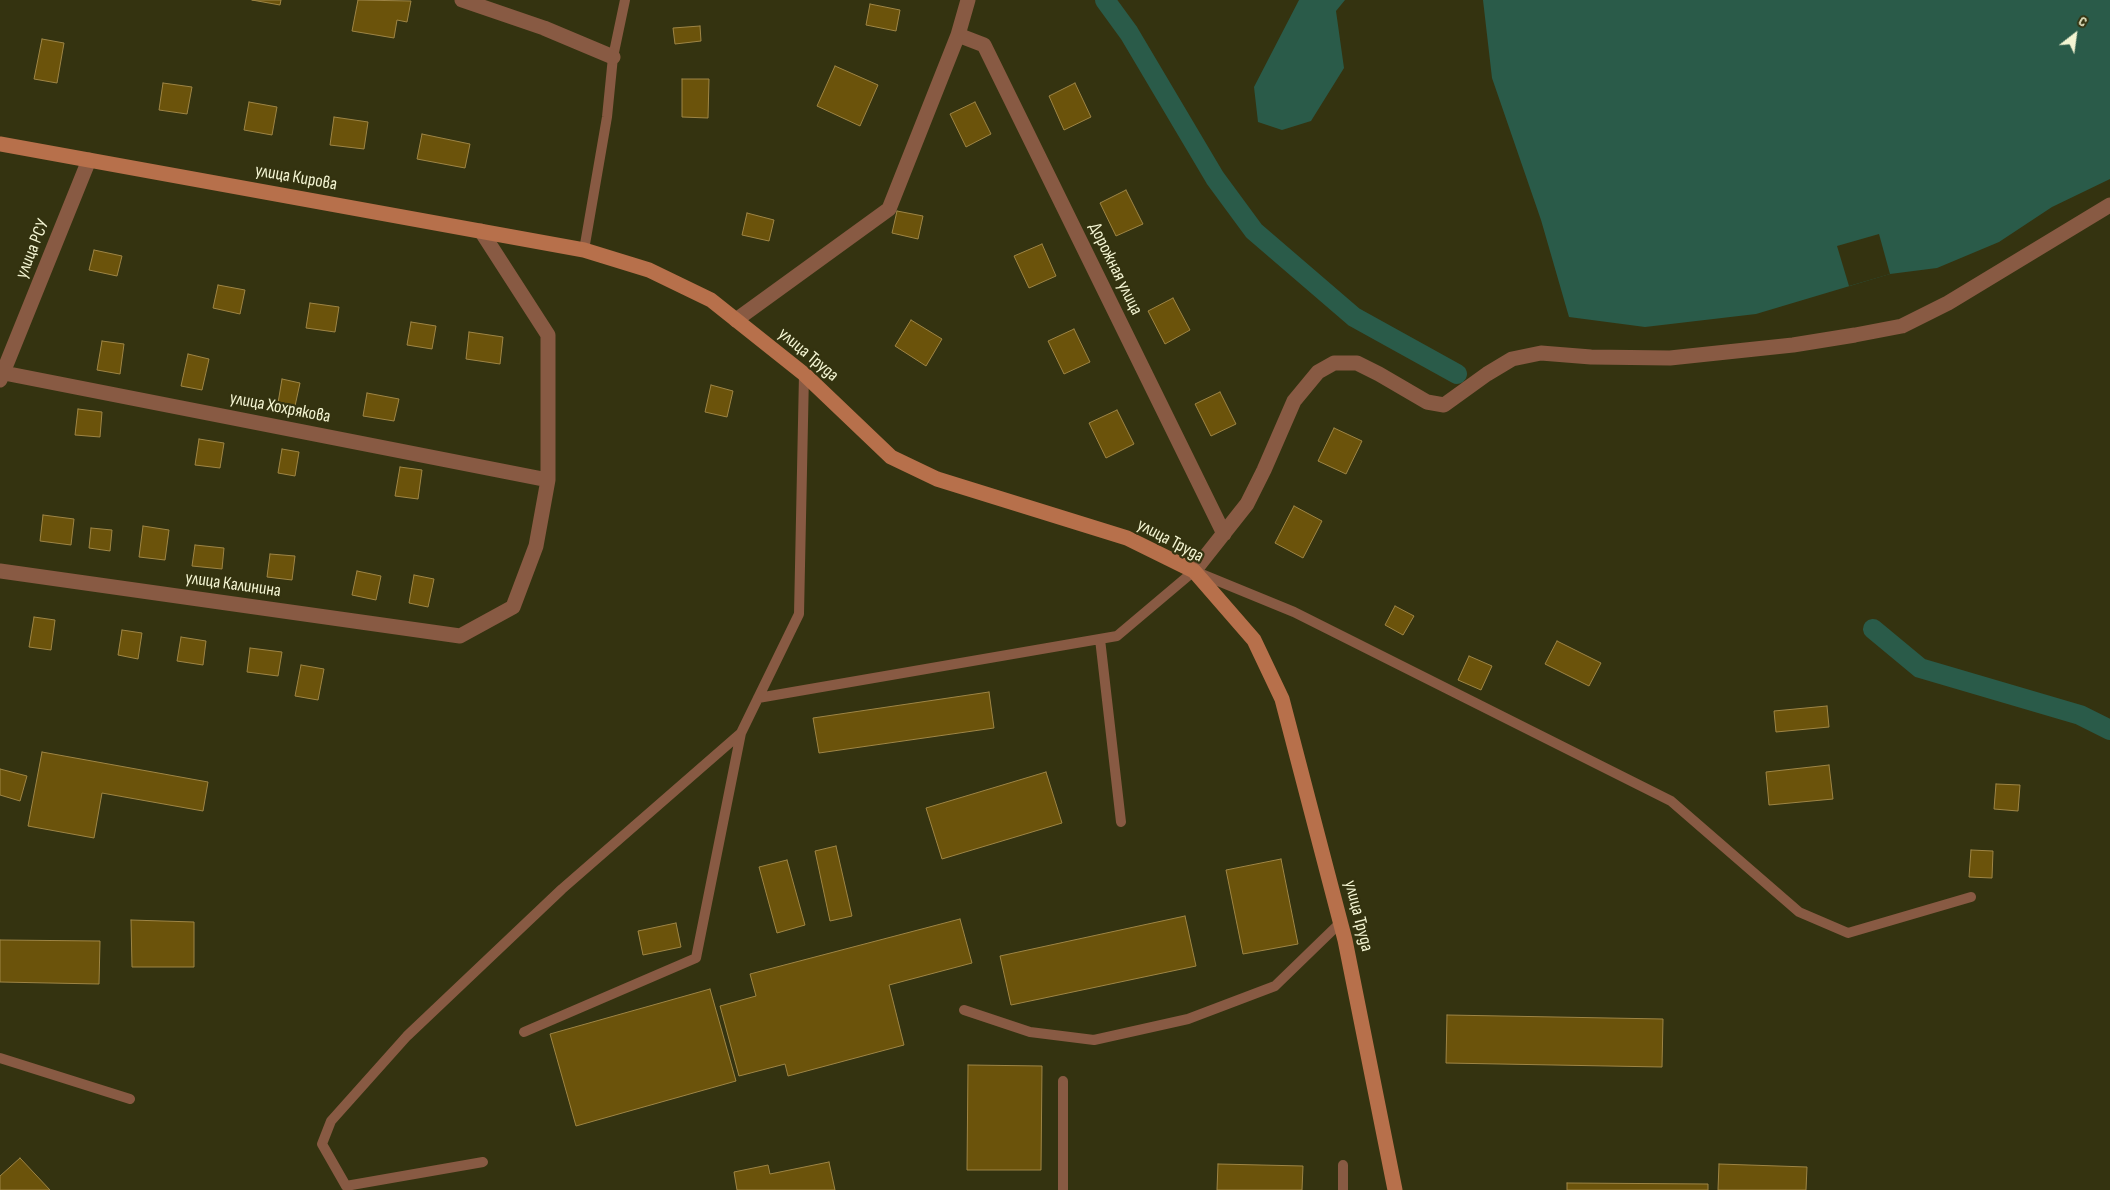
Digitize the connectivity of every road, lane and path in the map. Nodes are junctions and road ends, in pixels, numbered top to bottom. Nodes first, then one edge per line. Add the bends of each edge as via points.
1 (462, 0) edge
2 (625, 0) edge
3 (968, 0) edge
4 (958, 35) junction
5 (613, 57) junction
6 (0, 144) edge
7 (89, 160) junction
8 (2110, 206) edge
9 (481, 231) junction
10 (584, 250) junction
11 (736, 320) junction
12 (804, 374) junction
13 (2, 377) edge
14 (548, 480) junction
15 (1224, 534) junction
16 (0, 571) edge
17 (1194, 571) junction
18 (1100, 639) junction
19 (758, 698) junction
20 (741, 733) junction
21 (1121, 822) dead end
22 (1972, 897) dead end
23 (1341, 922) junction
24 (964, 1010) dead end
25 (524, 1032) dead end
26 (0, 1058) edge
27 (1063, 1081) dead end
28 (130, 1099) dead end
29 (483, 1162) dead end
30 (1343, 1165) dead end
31 (347, 1188) edge
32 (1063, 1190) edge
33 (1343, 1190) edge
34 (1395, 1190) edge

1 - 5 street via 544,28
2 - 5 lane
3 - 4 street
4 - 11 street via 889,208
4 - 15 street, Дорожная улица via 984,45
5 - 10 lane via 607,117
6 - 7 street, улица Кирова
7 - 9 street, улица Кирова
7 - 13 street, улица РСУ
8 - 15 street via 1948,303 1902,326 1793,346 1670,358 1541,353 1512,359 1444,405 1427,402 1357,363 1334,363 1318,372 1294,401 1247,504
9 - 10 street, улица Кирова
9 - 14 street via 548,335
10 - 11 street, улица Труда via 649,270 711,300
11 - 12 street, улица Труда
12 - 17 street, улица Труда via 891,457 937,479 1127,538
12 - 19 lane via 799,614
13 - 14 street, улица Хохрякова
14 - 16 street, улица Калинина via 536,546 513,607 460,636
15 - 17 street
17 - 18 lane via 1117,636
17 - 22 lane via 1294,612 1671,801 1799,912 1848,933
17 - 23 street, улица Труда via 1254,640 1282,699
18 - 19 lane
18 - 21 lane
19 - 20 lane
20 - 25 lane via 696,958
20 - 31 lane via 548,902 407,1036 331,1122 322,1144
23 - 24 lane via 1275,986 1188,1019 1094,1040 1030,1032
23 - 34 street, улица Труда
26 - 28 lane
27 - 32 lane
29 - 31 lane
30 - 33 lane

